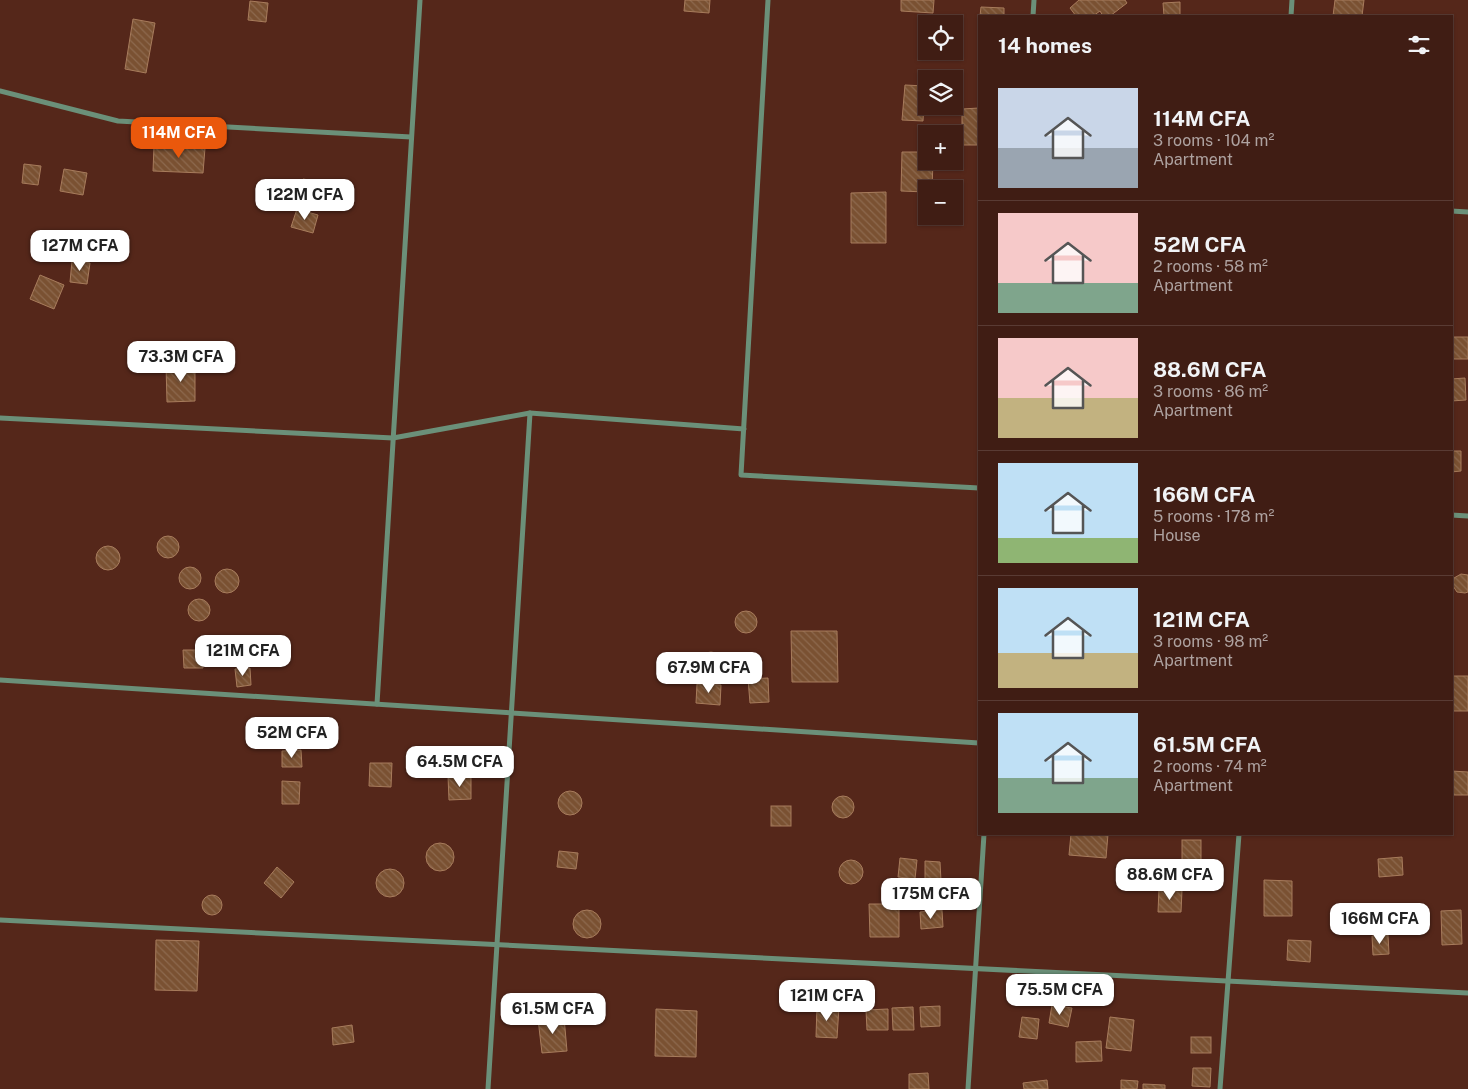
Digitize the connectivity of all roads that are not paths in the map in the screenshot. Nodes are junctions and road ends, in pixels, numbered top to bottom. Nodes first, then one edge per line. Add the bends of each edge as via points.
1 (420, 0) edge
2 (768, 0) edge
3 (1034, 0) edge
4 (1292, 0) edge
5 (1033, 15) edge
6 (1291, 15) edge
7 (0, 91) edge
8 (412, 137) junction
9 (1453, 211) edge
10 (1468, 212) edge
11 (530, 413) junction
12 (0, 418) edge
13 (744, 429) junction
14 (393, 438) junction
15 (978, 488) edge
16 (1453, 516) edge
17 (1468, 516) edge
18 (0, 680) edge
19 (377, 704) junction
20 (511, 713) junction
21 (978, 743) edge
22 (984, 835) edge
23 (1239, 835) edge
24 (0, 920) edge
25 (497, 945) junction
26 (976, 968) junction
27 (1228, 981) junction
28 (1468, 993) edge
29 (488, 1089) edge
30 (968, 1089) edge
31 (1220, 1089) edge

1 - 8 street
2 - 13 street
3 - 5 street
4 - 6 street
7 - 8 street via 118,121
8 - 14 street
9 - 10 street
11 - 13 street
11 - 14 street
11 - 20 street
12 - 14 street
13 - 15 street via 741,475
14 - 19 street
16 - 17 street
18 - 19 street
19 - 20 street
20 - 21 street
20 - 25 street
22 - 26 street
23 - 27 street
24 - 25 street
25 - 26 street
25 - 29 street
26 - 27 street
26 - 30 street
27 - 28 street
27 - 31 street

